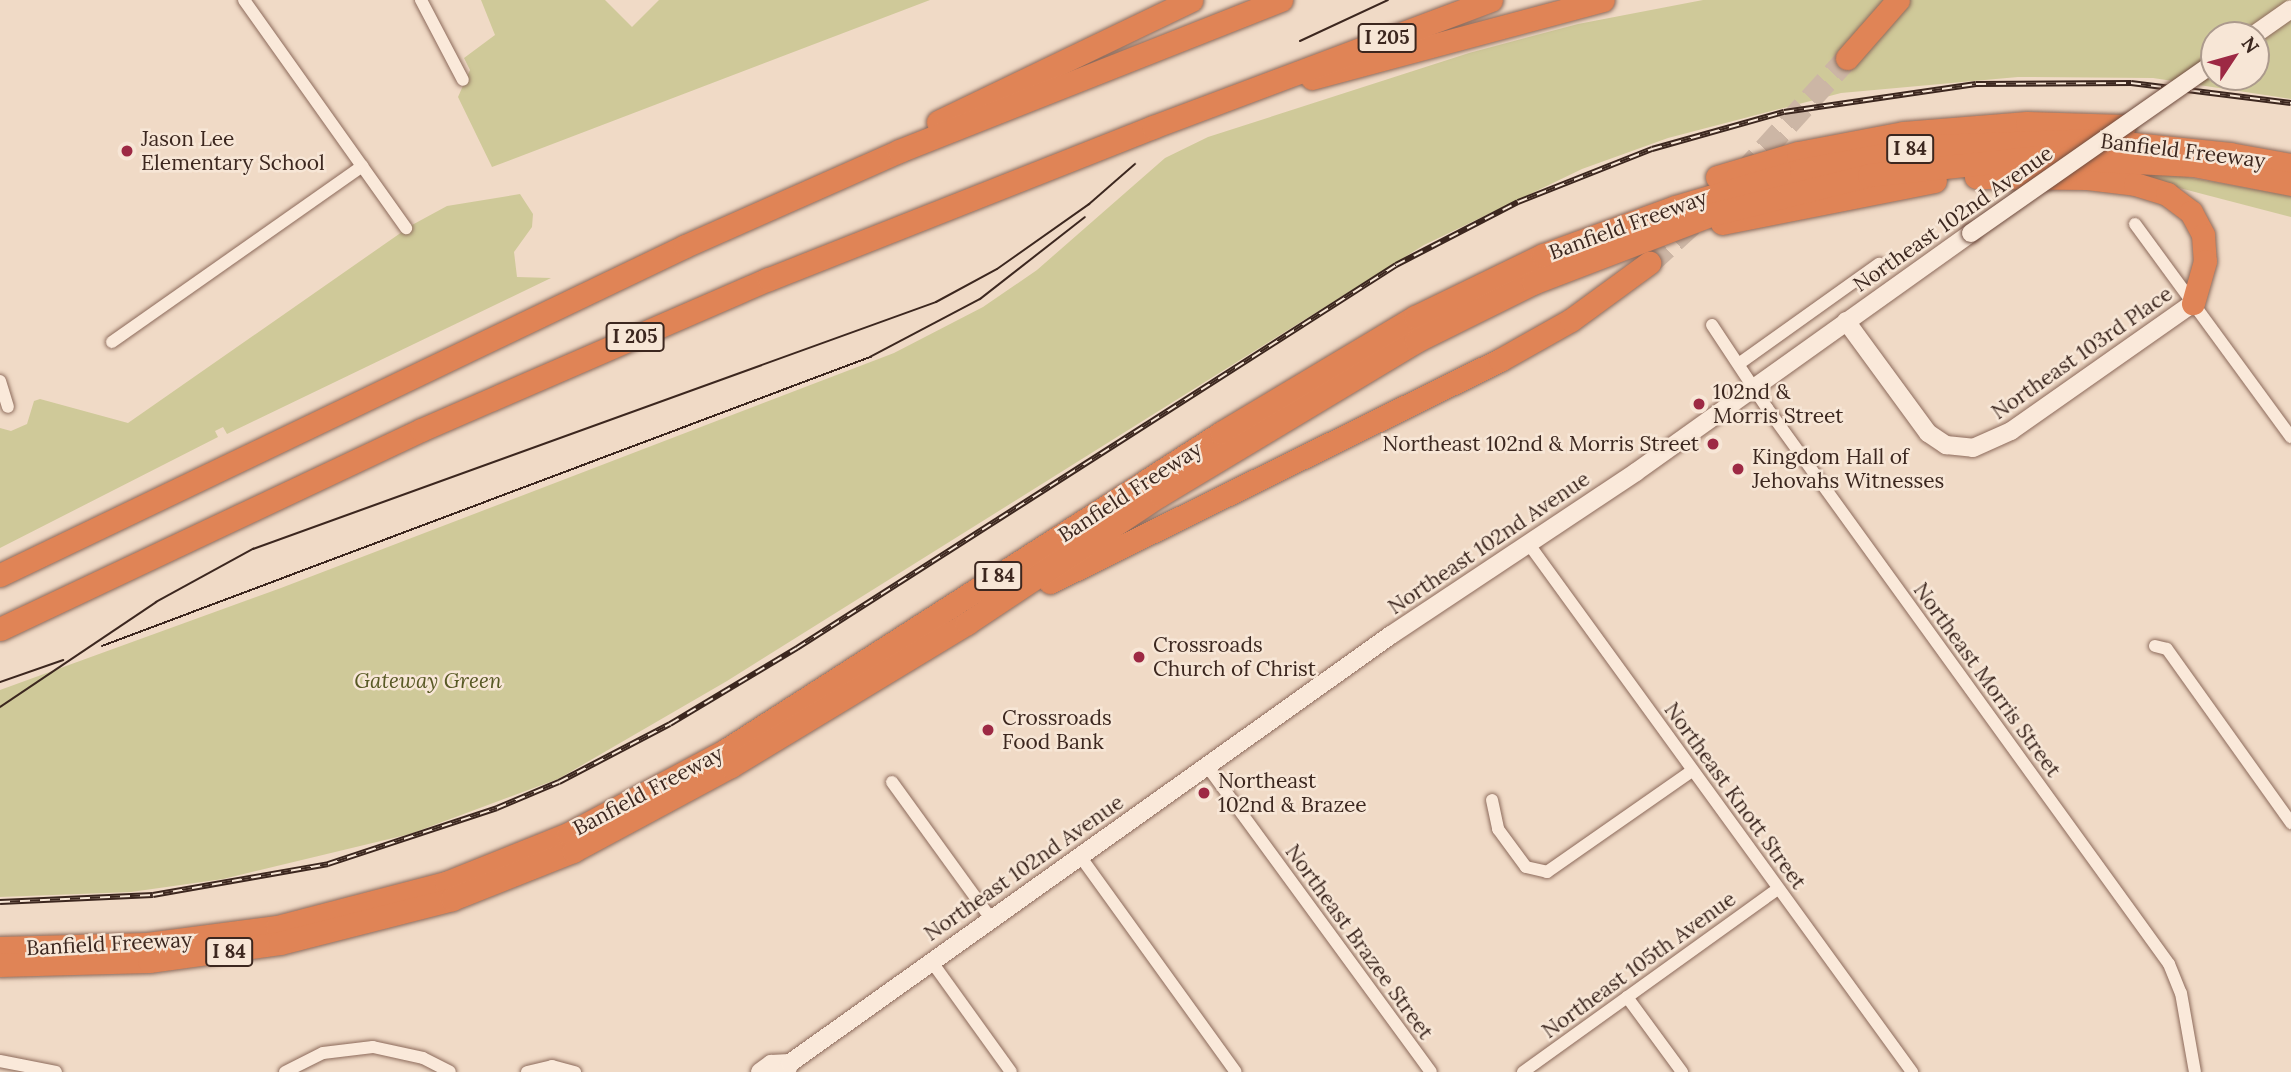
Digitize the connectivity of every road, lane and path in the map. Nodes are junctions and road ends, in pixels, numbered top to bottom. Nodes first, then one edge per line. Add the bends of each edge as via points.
1 (244, 0) edge
2 (421, 0) edge
3 (1191, 0) edge
4 (1281, 0) edge
5 (1491, 0) edge
6 (1603, 0) edge
7 (1898, 0) edge
8 (2291, 9) edge
9 (2270, 24) edge
10 (1847, 58) tunnel mouth
11 (2200, 73) edge
12 (1284, 79) junction
13 (463, 80) dead end
14 (2124, 126) junction
15 (899, 151) junction
16 (2291, 165) edge
17 (362, 166) junction
18 (2291, 184) edge
19 (2134, 224) dead end
20 (406, 228) dead end
21 (1673, 228) junction
22 (1543, 255) junction
23 (1649, 263) tunnel mouth
24 (1879, 264) dead end
25 (2193, 303) junction
26 (1846, 321) junction
27 (1712, 325) dead end
28 (112, 342) dead end
29 (1740, 363) junction
30 (0, 381) edge
31 (1754, 387) junction
32 (8, 407) dead end
33 (2291, 437) edge
34 (1528, 543) junction
35 (0, 575) edge
36 (967, 623) junction
37 (0, 629) edge
38 (2155, 646) dead end
39 (1207, 766) junction
40 (1692, 771) junction
41 (892, 782) dead end
42 (1492, 800) dead end
43 (2291, 822) edge
44 (1080, 856) junction
45 (1778, 889) junction
46 (991, 919) junction
47 (0, 948) edge
48 (932, 962) junction
49 (0, 965) edge
50 (1627, 997) junction
51 (0, 1061) edge
52 (790, 1069) edge
53 (56, 1072) edge
54 (285, 1072) edge
55 (450, 1072) edge
56 (527, 1072) edge
57 (575, 1072) edge
58 (760, 1072) edge
59 (1011, 1072) edge
60 (1236, 1072) edge
61 (1431, 1072) edge
62 (1523, 1072) edge
63 (1682, 1072) edge
64 (1912, 1072) edge
65 (2195, 1072) edge

1 - 17 street
2 - 13 street
3 - 15 highway via 948,116
4 - 15 highway
5 - 12 highway, I 205
6 - 12 highway via 1324,77
7 - 10 highway
8 - 9 main road
11 - 14 main road, Northeast 102nd Avenue, bridge
12 - 37 highway, I 205 via 976,195 673,320 408,436
14 - 22 highway via 2017,123 1903,133 1734,171 1570,232
14 - 26 main road, Northeast 102nd Avenue, bridge
15 - 35 highway via 629,271
16 - 22 highway, Banfield Freeway / I 84 via 2095,140 1932,146 1835,162 1739,186
17 - 20 street
17 - 28 street
18 - 21 highway, Banfield Freeway / I 84 via 2193,165 2040,157 1856,177 1769,197
19 - 25 street
21 - 25 highway via 1748,220 1874,192 1966,178 2119,181 2167,194 2199,223 2205,261
21 - 36 highway, Banfield Freeway / I 84 via 1533,283 1416,341 1160,495
22 - 47 highway, Banfield Freeway / I 84 via 1415,317 1299,386 723,752 568,835 446,883 277,927 136,945
23 - 36 highway via 1571,320 1500,360
24 - 29 street
25 - 26 main road, Northeast 103rd Place via 2011,431 1980,446 1956,447 1937,440 1920,425
25 - 33 street
26 - 31 main road, Northeast 102nd Avenue
27 - 29 street, Northeast Morris Street
29 - 31 street, Northeast Morris Street
30 - 32 street
31 - 34 main road, Northeast 102nd Avenue
31 - 65 street, Northeast Morris Street via 2161,951 2182,993
34 - 39 main road, Northeast 102nd Avenue
34 - 40 street, Northeast Knott Street
36 - 49 highway, Banfield Freeway / I 84 via 653,811 573,851 452,899 357,927 236,951 105,964
38 - 43 street via 2166,649
39 - 44 main road, Northeast 102nd Avenue
39 - 61 street, Northeast Brazee Street
40 - 42 street via 1555,868 1540,873 1526,867 1498,829
40 - 45 street, Northeast Knott Street
41 - 46 street
44 - 46 main road, Northeast 102nd Avenue
44 - 60 street
45 - 50 street, Northeast 105th Avenue
45 - 64 street, Northeast Knott Street
46 - 48 main road, Northeast 102nd Avenue
48 - 52 main road, Northeast 102nd Avenue
48 - 59 street
50 - 62 street, Northeast 105th Avenue
50 - 63 street
51 - 53 street
52 - 58 main road, Northeast 102nd Avenue via 771,1064
54 - 55 street via 323,1053 373,1047 423,1058
56 - 57 street via 552,1066

